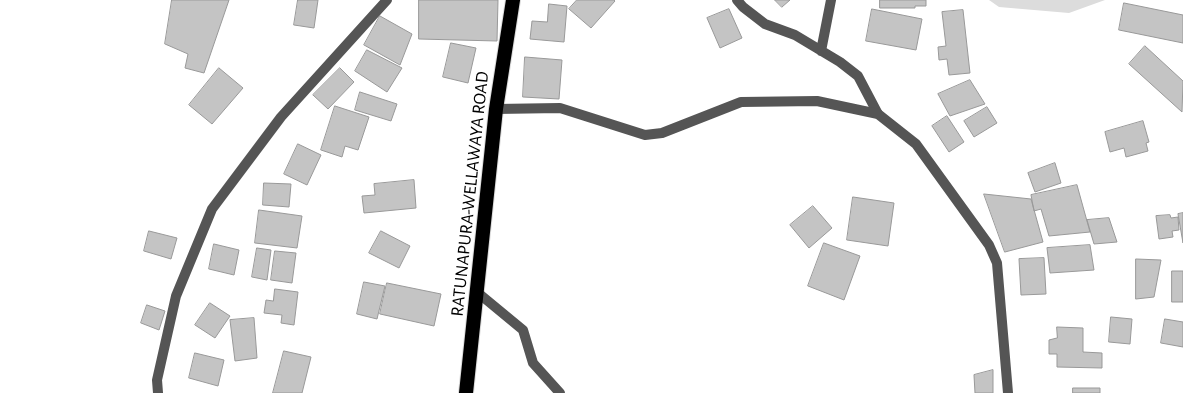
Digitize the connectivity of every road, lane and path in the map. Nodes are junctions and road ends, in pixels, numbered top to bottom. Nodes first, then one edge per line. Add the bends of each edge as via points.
1 (387, 0) edge
2 (513, 0) edge
3 (737, 0) edge
4 (831, 0) edge
5 (821, 51) junction
6 (496, 109) junction
7 (878, 114) junction
8 (478, 292) junction
9 (158, 393) edge
10 (466, 393) edge
11 (560, 393) edge
12 (1008, 393) edge

1 - 9 street via 281,117 212,210 176,296 157,380
2 - 6 highway, RATUNAPURA-WELLAWAYA ROAD
3 - 5 street via 765,24 795,35
4 - 5 street
5 - 7 street via 858,76
6 - 7 street via 560,108 646,135 662,133 741,102 817,101
6 - 8 highway, RATUNAPURA-WELLAWAYA ROAD
7 - 12 street via 916,144 989,245 996,263
8 - 10 highway, RATUNAPURA-WELLAWAYA ROAD
8 - 11 street via 522,330 533,363

